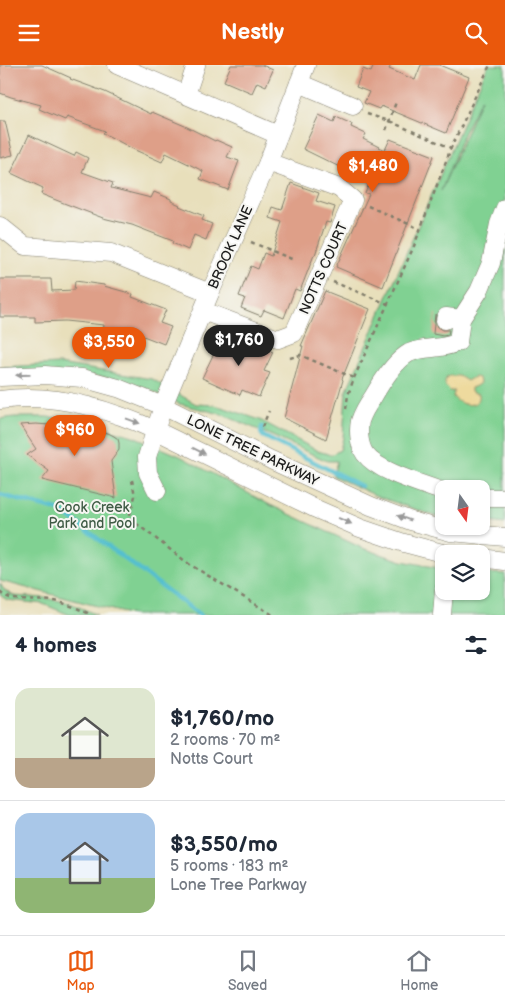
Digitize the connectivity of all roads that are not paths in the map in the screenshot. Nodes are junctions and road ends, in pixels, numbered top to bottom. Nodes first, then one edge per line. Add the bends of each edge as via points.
1 (117, 65) edge
2 (196, 65) edge
3 (306, 65) edge
4 (298, 83) junction
5 (186, 95) junction
6 (353, 106) road end
7 (278, 135) junction
8 (268, 162) junction
9 (505, 208) edge
10 (0, 226) edge
11 (210, 293) junction
12 (203, 311) junction
13 (0, 377) edge
14 (0, 400) edge
15 (163, 406) junction
16 (155, 429) junction
17 (435, 489) edge
18 (157, 491) dead end
19 (505, 498) edge
20 (490, 499) edge
21 (435, 528) edge
22 (483, 535) edge
23 (505, 537) edge
24 (435, 551) edge
25 (490, 559) edge
26 (505, 561) edge
27 (443, 600) edge
28 (442, 615) edge

1 - 5 street
2 - 5 street
3 - 4 street, BROOK LANE
4 - 6 street
4 - 7 street, BROOK LANE
5 - 7 street
7 - 8 street, BROOK LANE
8 - 11 street, BROOK LANE
8 - 12 street, NOTTS COURT via 339,187 353,200 294,333 278,339
9 - 17 street via 486,278 470,307 453,319 458,341 410,353 401,359 378,388 360,422 360,443 373,462
10 - 11 street via 25,246 111,253
11 - 12 street, BROOK LANE
12 - 15 street, BROOK LANE
15 -> 13 street, LONE TREE PARKWAY via 82,378 45,375
14 -> 16 street, LONE TREE PARKWAY via 45,399 76,403
15 - 16 street, BROOK LANE
21 -> 15 street, LONE TREE PARKWAY via 371,506
16 - 18 street, BROOK LANE via 147,457 148,473
16 -> 24 street, LONE TREE PARKWAY via 314,508 360,528
19 - 20 street
22 - 23 street, LONE TREE PARKWAY
25 - 26 street
27 - 28 street

